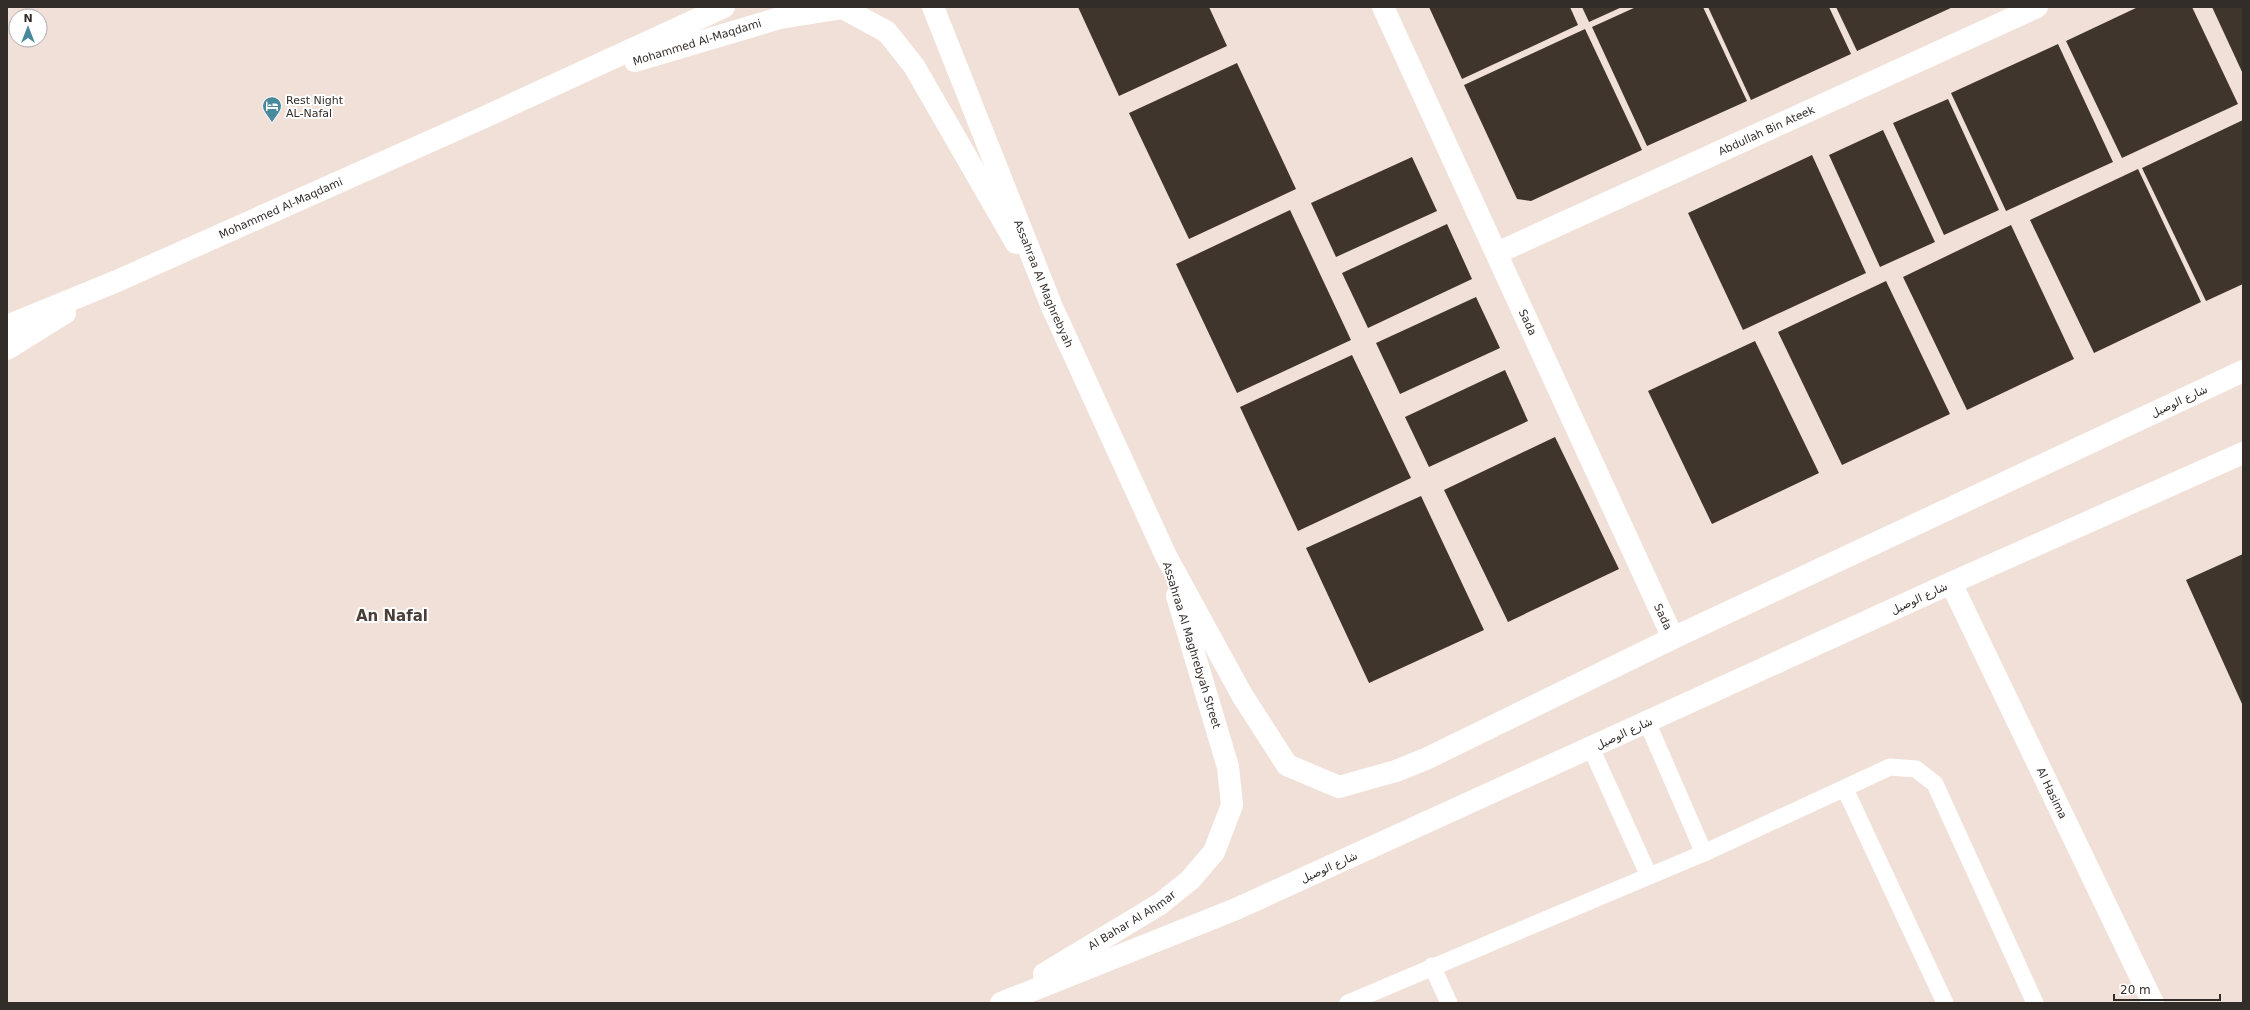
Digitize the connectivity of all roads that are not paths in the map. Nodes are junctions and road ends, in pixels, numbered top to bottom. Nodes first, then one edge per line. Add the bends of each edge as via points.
1 (724, 7) edge
2 (933, 7) edge
3 (1383, 7) edge
4 (2037, 7) edge
5 (843, 8) edge
6 (553, 85) junction
7 (1496, 253) junction
8 (117, 281) junction
9 (1052, 307) junction
10 (7, 326) edge
11 (7, 349) edge
12 (2243, 371) edge
13 (2243, 453) edge
14 (1166, 556) junction
15 (1951, 583) junction
16 (1673, 638) junction
17 (1647, 722) junction
18 (1591, 748) junction
19 (1287, 765) joint
20 (1844, 789) junction
21 (1232, 805) joint
22 (1704, 853) junction
23 (1649, 876) junction
24 (1432, 966) junction
25 (997, 1003) edge
26 (1001, 1003) edge
27 (1348, 1003) edge
28 (1449, 1003) edge
29 (1945, 1003) edge
30 (2035, 1003) edge
31 (2153, 1003) edge

1 - 6 street, Mohammed Al-Maqdami
2 - 9 street, Assahraa Al Maghrebyah
3 - 7 street, Sada
4 - 7 street, Abdullah Bin Ateek
5 - 6 street, Mohammed Al-Maqdami via 780,18
5 - 9 street via 888,32 914,66
6 - 8 street, Mohammed Al-Maqdami
7 - 16 street, Sada
8 - 10 street, Mohammed Al-Maqdami
8 - 11 street
9 - 14 street, Assahraa Al Maghrebyah
12 - 16 street, شارع الوصيل
13 - 15 street, شارع الوصيل
14 - 19 street, Assahraa Al Maghrebyah Street via 1242,696
14 - 21 street, Assahraa Al Maghrebyah Street via 1228,767
15 - 17 street, شارع الوصيل
15 - 31 street, Al Hasima
16 - 19 street, شارع الوصيل via 1396,772 1339,787
17 - 18 street, شارع الوصيل
17 - 22 lane
18 - 23 lane
18 - 26 street, شارع الوصيل via 1236,909
20 - 22 lane
20 - 29 lane
20 - 30 lane via 1890,767 1916,769 1935,784
21 - 25 street, Al Bahar Al Ahmar via 1214,852 1190,880 1160,904
22 - 23 lane
23 - 24 lane
24 - 27 lane
24 - 28 lane

